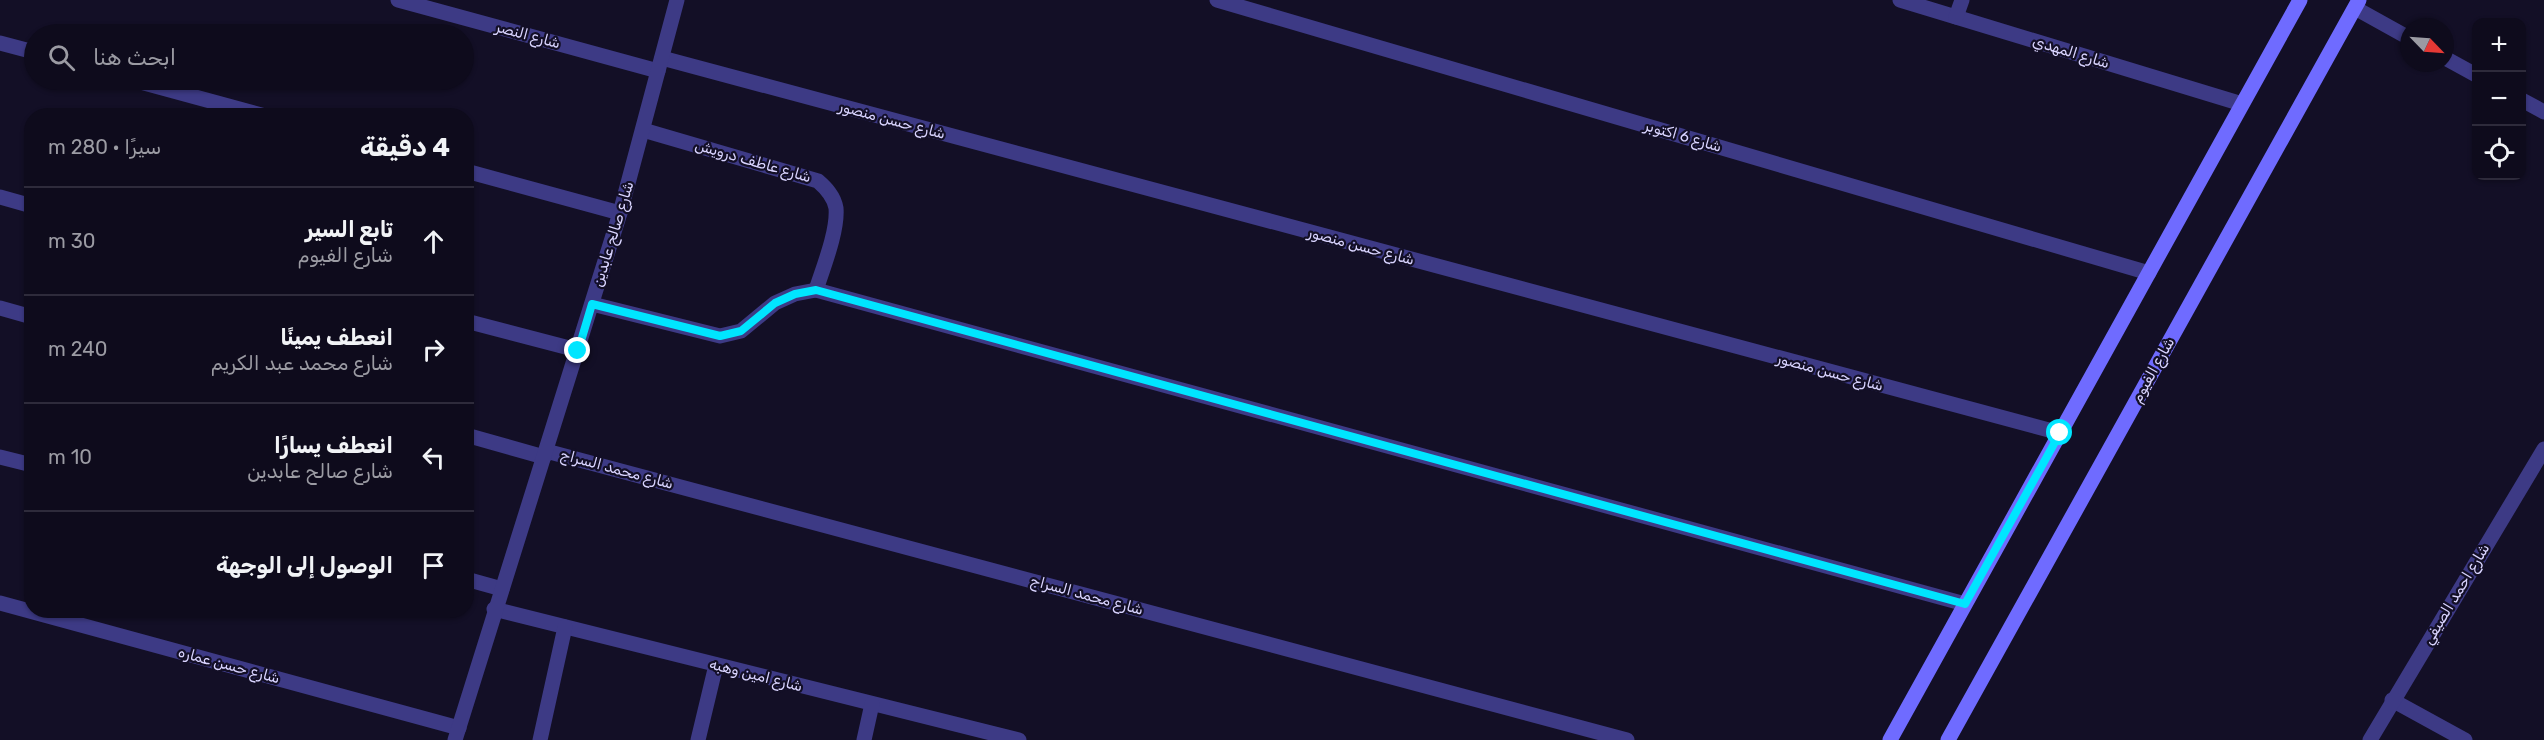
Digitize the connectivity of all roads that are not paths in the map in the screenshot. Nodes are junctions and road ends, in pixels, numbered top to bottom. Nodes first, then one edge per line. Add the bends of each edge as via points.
1 (398, 0) edge
2 (677, 0) edge
3 (1217, 0) edge
4 (1900, 0) edge
5 (1962, 0) edge
6 (2300, 0) edge
7 (2357, 4) edge
8 (1956, 17) junction
9 (2400, 32) edge
10 (0, 43) edge
11 (24, 49) edge
12 (2454, 63) edge
13 (660, 64) junction
14 (2472, 73) edge
15 (170, 90) edge
16 (2526, 102) edge
17 (2242, 104) junction
18 (236, 108) edge
19 (2544, 112) edge
20 (643, 130) junction
21 (474, 173) edge
22 (0, 197) edge
23 (24, 204) edge
24 (620, 213) junction
25 (2149, 273) junction
26 (816, 290) junction
27 (592, 304) junction
28 (0, 308) edge
29 (24, 315) edge
30 (474, 323) edge
31 (578, 351) junction
32 (2060, 433) junction
33 (474, 437) edge
34 (545, 454) junction
35 (0, 457) edge
36 (2541, 460) edge
37 (24, 463) edge
38 (474, 581) edge
39 (502, 589) junction
40 (0, 603) edge
41 (1965, 604) junction
42 (494, 609) junction
43 (24, 610) edge
44 (52, 618) edge
45 (565, 627) junction
46 (716, 664) junction
47 (2392, 700) junction
48 (872, 704) junction
49 (457, 734) edge
50 (540, 740) edge
51 (698, 740) edge
52 (864, 740) edge
53 (1018, 740) edge
54 (1627, 740) edge
55 (1890, 740) edge
56 (1947, 740) edge
57 (2370, 740) edge
58 (2465, 740) edge

1 - 13 street, شارع النصر
2 - 13 street, شارع صالح عابدين
3 - 25 street, شارع 6 اكتوبر
4 - 8 street, شارع المهدي
5 - 8 street
6 - 17 street
7 - 9 street
7 - 56 street, شارع الفيوم
8 - 17 street, شارع المهدي
10 - 11 street
12 - 14 street
13 - 20 street, شارع صالح عابدين
13 - 32 street, شارع حسن منصور
15 - 18 street
16 - 19 street
17 - 25 street
20 - 24 street, شارع صالح عابدين
20 - 26 street, شارع عاطف درويش via 818,181 830,192 836,207 835,223
21 - 24 street
22 - 23 street
24 - 27 street, شارع صالح عابدين
25 - 32 street
26 - 27 street via 775,303 741,331 720,336
26 - 41 street
27 - 31 street, شارع صالح عابدين
28 - 29 street
30 - 31 street
31 - 34 street, شارع صالح عابدين
32 - 41 street
33 - 34 street, شارع محمد السراج
34 - 39 street, شارع صالح عابدين
34 - 54 street, شارع محمد السراج
35 - 37 street
36 - 47 street, شارع احمد الصيفي
38 - 39 street
39 - 42 street, شارع صالح عابدين
40 - 43 street, شارع حسن عماره
41 - 55 street
42 - 45 street, شارع امين وهبه
42 - 49 street, شارع صالح عابدين
44 - 49 street, شارع حسن عماره
45 - 46 street, شارع امين وهبه
45 - 50 street
46 - 48 street, شارع امين وهبه
46 - 51 street
47 - 57 street, شارع احمد الصيفي
47 - 58 street
48 - 52 street
48 - 53 street, شارع امين وهبه

